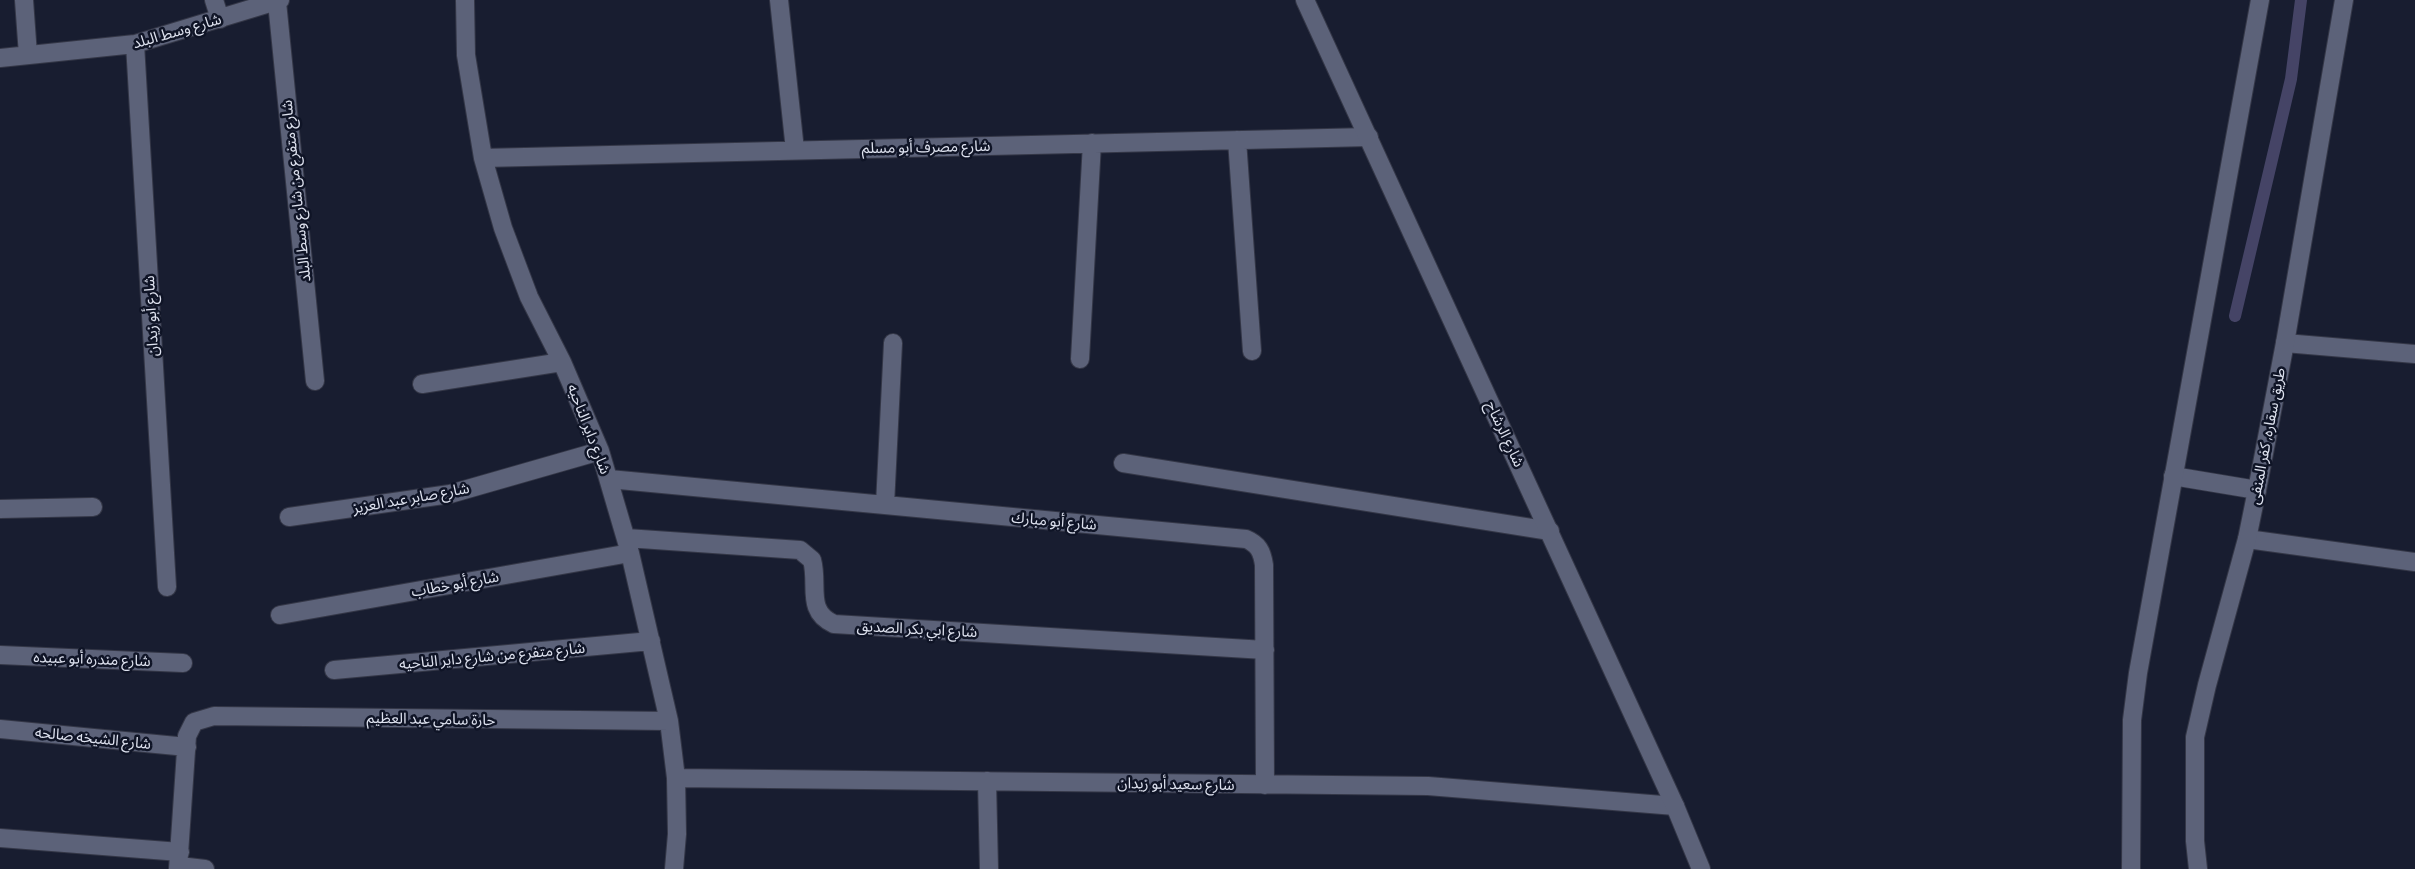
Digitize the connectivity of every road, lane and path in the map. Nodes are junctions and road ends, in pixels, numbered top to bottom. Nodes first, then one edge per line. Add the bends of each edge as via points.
1 (24, 0) edge
2 (214, 0) edge
3 (465, 0) edge
4 (779, 0) edge
5 (1305, 0) edge
6 (2260, 0) edge
7 (2344, 0) edge
8 (279, 1) edge
9 (220, 19) junction
10 (135, 44) junction
11 (28, 55) junction
12 (0, 58) edge
13 (1369, 137) junction
14 (1237, 140) junction
15 (1092, 143) junction
16 (795, 150) junction
17 (483, 158) junction
18 (893, 343) dead end
19 (2285, 343) junction
20 (1252, 351) dead end
21 (2415, 354) edge
22 (1080, 360) dead end
23 (562, 362) junction
24 (315, 381) dead end
25 (422, 384) dead end
26 (600, 451) junction
27 (1123, 463) dead end
28 (2181, 477) junction
29 (609, 479) junction
30 (2249, 489) junction
31 (885, 505) junction
32 (93, 507) dead end
33 (0, 509) edge
34 (289, 517) dead end
35 (1550, 531) junction
36 (2247, 539) junction
37 (628, 545) junction
38 (2415, 562) edge
39 (167, 587) dead end
40 (280, 615) dead end
41 (651, 641) junction
42 (1265, 650) junction
43 (0, 656) edge
44 (183, 663) dead end
45 (334, 670) dead end
46 (669, 722) junction
47 (0, 729) edge
48 (186, 747) junction
49 (676, 778) junction
50 (987, 781) junction
51 (1265, 785) junction
52 (1675, 806) junction
53 (0, 838) edge
54 (179, 862) edge
55 (205, 869) edge
56 (674, 869) edge
57 (989, 869) edge
58 (1701, 869) edge
59 (2131, 869) edge
60 (2198, 869) edge

1 - 11 street
2 - 9 street
3 - 17 street, شارع داير الناحيه via 466,55
4 - 16 street
5 - 13 street, شارع الرشاح
6 - 28 street
7 - 19 street, طريق سقاره, كفر المنفى
8 - 9 street, شارع وسط البلد
8 - 24 street, شارع متفرع من شارع وسط البلد
9 - 10 street, شارع وسط البلد
10 - 11 street, شارع وسط البلد
10 - 39 street, شارع أبو زيدان
11 - 12 street, شارع وسط البلد
13 - 14 street, شارع مصرف أبو مسلم
13 - 35 street, شارع الرشاح
14 - 15 street, شارع مصرف أبو مسلم
14 - 20 street
15 - 16 street, شارع مصرف أبو مسلم
15 - 22 street
16 - 17 street, شارع مصرف أبو مسلم
17 - 23 street, شارع داير الناحيه via 503,228
18 - 31 street
19 - 21 street
19 - 30 street, طريق سقاره, كفر المنفى
23 - 25 street
23 - 26 street, شارع داير الناحيه
26 - 29 street, شارع داير الناحيه
26 - 34 street, شارع صابر عبد العزيز via 450,494
27 - 35 street
28 - 30 street
28 - 59 street via 2139,673 2133,720
29 - 31 street, شارع أبو مبارك
29 - 37 street, شارع داير الناحيه
30 - 36 street, طريق سقاره, كفر المنفى
31 - 42 street, شارع أبو مبارك via 1254,542 1263,556
32 - 33 street
35 - 52 street, شارع الرشاح
36 - 38 street
36 - 60 street, طريق سقاره, كفر المنفى via 2195,737 2194,841
37 - 40 street, شارع أبو خطاب
37 - 41 street, شارع داير الناحيه
37 - 42 street, شارع ابي بكر الصديق via 800,550 812,560 820,615 834,624
41 - 45 street, شارع متفرع من شارع داير الناحيه
41 - 46 street, شارع داير الناحيه
42 - 51 street, شارع أبو مبارك
43 - 44 street, شارع مندره أبو عبيده
46 - 48 street, حارة سامي عبد العظيم via 214,716 194,722
46 - 49 street, شارع داير الناحيه
47 - 48 street, شارع الشيخه صالحه
48 - 54 street
49 - 50 street, شارع سعيد أبو زيدان
49 - 56 street, شارع داير الناحيه
50 - 51 street, شارع سعيد أبو زيدان
50 - 57 street
51 - 52 street, شارع سعيد أبو زيدان via 1428,786
52 - 58 street, شارع الرشاح
53 - 54 street
54 - 55 street

